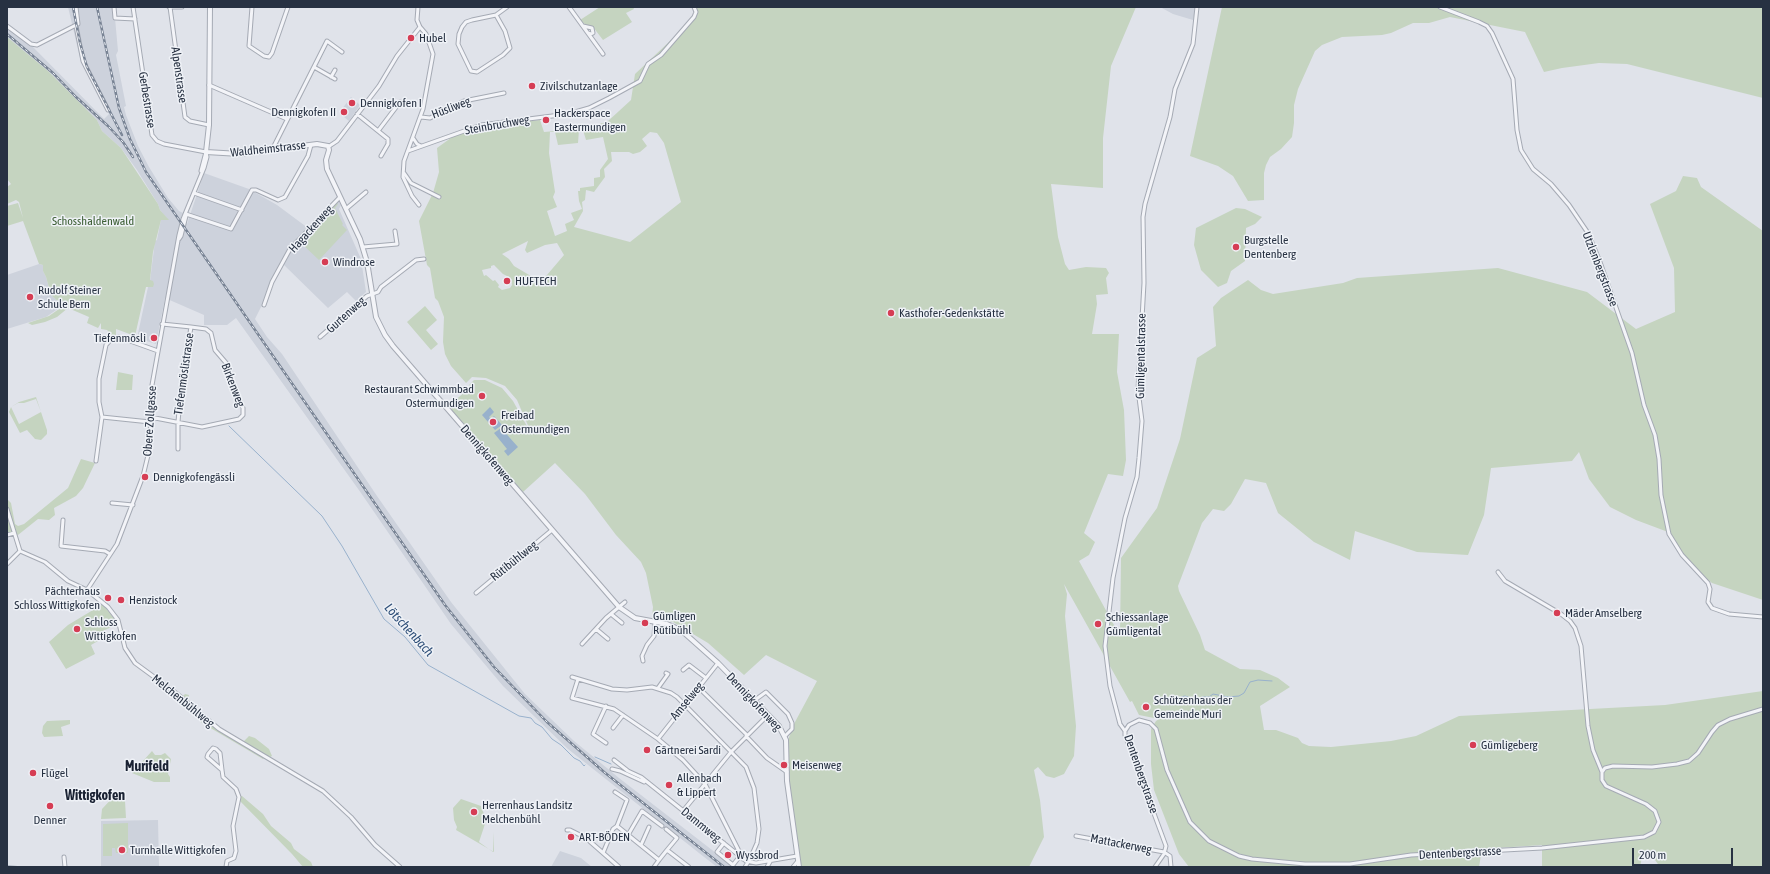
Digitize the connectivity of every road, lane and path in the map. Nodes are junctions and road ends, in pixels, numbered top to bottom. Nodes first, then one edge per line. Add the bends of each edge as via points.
1 (76, 7) edge
2 (114, 7) edge
3 (133, 7) edge
4 (169, 7) edge
5 (182, 7) edge
6 (210, 7) edge
7 (252, 7) edge
8 (288, 7) edge
9 (418, 7) edge
10 (507, 7) edge
11 (569, 7) edge
12 (1197, 7) edge
13 (1440, 7) edge
14 (694, 8) edge
15 (496, 15) junction
16 (135, 19) junction
17 (7, 26) edge
18 (76, 26) junction
19 (583, 26) junction
20 (420, 27) junction
21 (588, 33) junction
22 (342, 52) dead end
23 (603, 54) dead end
24 (314, 67) junction
25 (335, 70) dead end
26 (209, 85) junction
27 (504, 93) dead end
28 (400, 102) dead end
29 (108, 110) dead end
30 (357, 114) junction
31 (421, 117) junction
32 (287, 119) junction
33 (209, 125) junction
34 (378, 131) junction
35 (413, 138) junction
36 (311, 145) junction
37 (422, 146) junction
38 (328, 147) junction
39 (272, 150) junction
40 (408, 151) junction
41 (206, 152) junction
42 (381, 156) dead end
43 (404, 171) junction
44 (194, 192) junction
45 (366, 192) dead end
46 (340, 196) junction
47 (439, 197) dead end
48 (419, 205) dead end
49 (346, 209) junction
50 (242, 210) junction
51 (186, 215) junction
52 (395, 231) dead end
53 (363, 247) junction
54 (424, 259) dead end
55 (372, 293) junction
56 (264, 305) dead end
57 (162, 324) junction
58 (191, 327) junction
59 (320, 337) dead end
60 (158, 351) junction
61 (102, 417) junction
62 (150, 417) junction
63 (150, 422) junction
64 (178, 422) junction
65 (178, 449) dead end
66 (96, 461) dead end
67 (112, 503) dead end
68 (133, 505) junction
69 (7, 508) edge
70 (64, 520) dead end
71 (552, 530) junction
72 (14, 533) junction
73 (7, 535) edge
74 (20, 551) junction
75 (110, 554) junction
76 (7, 564) edge
77 (1498, 572) dead end
78 (87, 590) junction
79 (476, 592) dead end
80 (625, 602) dead end
81 (619, 608) junction
82 (611, 614) junction
83 (1763, 617) edge
84 (655, 622) junction
85 (622, 623) dead end
86 (596, 629) junction
87 (608, 639) dead end
88 (582, 644) dead end
89 (643, 661) dead end
90 (718, 663) junction
91 (683, 670) dead end
92 (666, 673) dead end
93 (572, 677) dead end
94 (706, 678) junction
95 (578, 679) junction
96 (698, 687) junction
97 (658, 688) junction
98 (755, 700) junction
99 (684, 704) junction
100 (606, 706) junction
101 (1763, 709) edge
102 (623, 715) junction
103 (765, 718) dead end
104 (613, 728) dead end
105 (1124, 731) junction
106 (747, 736) junction
107 (785, 736) junction
108 (658, 739) junction
109 (606, 743) dead end
110 (731, 752) junction
111 (614, 760) dead end
112 (612, 769) dead end
113 (222, 770) junction
114 (786, 772) junction
115 (1602, 772) junction
116 (646, 782) junction
117 (705, 784) junction
118 (615, 792) dead end
119 (683, 811) junction
120 (616, 826) junction
121 (662, 826) dead end
122 (649, 827) dead end
123 (666, 829) dead end
124 (567, 830) dead end
125 (628, 835) junction
126 (1076, 836) dead end
127 (724, 844) junction
128 (641, 845) junction
129 (667, 850) junction
130 (1165, 852) junction
131 (603, 853) junction
132 (797, 856) junction
133 (64, 857) dead end
134 (742, 857) junction
135 (659, 860) junction
136 (771, 860) junction
137 (798, 861) junction
138 (748, 862) junction
139 (65, 867) edge
140 (226, 867) edge
141 (400, 867) edge
142 (619, 867) edge
143 (654, 867) edge
144 (689, 867) edge
145 (745, 867) edge
146 (767, 867) edge
147 (793, 867) edge
148 (799, 867) edge
149 (1155, 867) edge
150 (1171, 867) edge

1 - 18 street
2 - 16 street via 115,18
3 - 16 street, Gerbestrasse
4 - 5 street
4 - 33 street, Alpenstrasse via 186,118
6 - 26 street, Obere Zollgasse
7 - 8 street via 248,46 264,56 269,56
9 - 20 street
10 - 15 street
11 - 19 street
12 - 105 street, Gümligentalstrasse via 1193,44 1175,89 1144,213 1144,284 1138,390 1142,421 1140,452 1137,477 1125,518 1113,578 1105,646 1110,686
13 - 83 street, Utzlenbergstrasse via 1482,23 1490,29 1513,79 1521,150 1533,169 1552,184 1569,205 1588,233 1632,353 1639,386 1655,435 1661,495 1669,534 1682,555 1708,583 1709,605 1715,610 1729,614
14 - 37 street, Steinbruchweg via 694,17 661,54 648,64 640,81 609,98 589,108 568,114 481,125
15 - 15 street via 505,31 510,48 477,72 471,71 458,44 458,34 466,22
16 - 41 street, Gerbestrasse via 152,135 164,144
17 - 18 street via 35,46
18 - 29 street via 83,61
19 - 21 street
19 - 21 street via 592,28 593,33
20 - 30 street
20 - 31 street via 426,34 434,54
21 - 23 street
22 - 24 street via 327,41
24 - 25 street via 333,78
24 - 32 street
26 - 32 street
26 - 33 street, Obere Zollgasse
27 - 31 street, Hüsliweg via 463,101 430,118
28 - 34 street
30 - 34 street
30 - 38 street via 337,141
31 - 35 street
32 - 39 street
33 - 41 street, Obere Zollgasse
34 - 42 street via 388,141
35 - 37 street
35 - 40 street
36 - 38 street, Waldheimstrasse via 324,144
36 - 39 street, Waldheimstrasse
36 - 50 street via 308,156 285,197 278,200 254,189
37 - 40 street, Steinbruchweg
38 - 46 street, Dennigkofenweg via 326,166
39 - 41 street, Waldheimstrasse via 240,154
40 - 43 street via 404,160
41 - 44 street, Obere Zollgasse via 207,157
43 - 47 street via 411,183
43 - 48 street via 404,181
44 - 50 street
44 - 51 street, Obere Zollgasse
45 - 49 street
46 - 49 street, Dennigkofenweg
46 - 56 street, Hagackerweg via 290,249 272,282
49 - 53 street, Dennigkofenweg
50 - 51 street via 231,229
51 - 57 street, Obere Zollgasse
52 - 53 street via 397,244
53 - 55 street, Dennigkofenweg
54 - 55 street via 416,260 378,292
55 - 59 street, Gurtenweg
55 - 71 street, Dennigkofenweg via 379,323 393,346
57 - 58 street, Tiefenmöslistrasse
57 - 60 street, Obere Zollgasse
58 - 64 street, Tiefenmöslistrasse
58 - 64 street, Birkenweg via 206,329 211,333 214,348 227,364 228,376 244,414 239,419 204,426
60 - 61 street via 119,337 108,341 99,378
60 - 62 street, Obere Zollgasse via 151,389
61 - 63 street
61 - 66 street
62 - 63 street, Obere Zollgasse
62 - 64 street, Birkenweg
63 - 68 street, Obere Zollgasse via 149,454
64 - 65 street, Tiefenmöslistrasse
67 - 68 street
68 - 75 street, Obere Zollgasse via 123,532
69 - 72 street
70 - 75 street via 62,546 105,551
71 - 79 street, Rütibühlweg
71 - 81 street, Dennigkofenweg
72 - 73 street
72 - 74 street
74 - 76 street
74 - 78 street, Melchenbühlweg via 42,560 68,581
75 - 78 street, Obere Zollgasse
77 - 115 street via 1505,581 1564,617 1575,628 1581,646 1588,726 1593,750
78 - 141 street, Melchenbühlweg via 114,614 125,648 135,663 218,729 322,791 352,816 375,845
80 - 81 street
81 - 82 street
81 - 84 street, Dennigkofenweg via 635,618
82 - 85 street
82 - 86 street
84 - 89 street via 654,636 642,656
84 - 90 street, Dennigkofenweg via 679,629
86 - 87 street
86 - 88 street
90 - 94 street, Amselweg
90 - 98 street, Dennigkofenweg
91 - 94 street via 688,665
92 - 97 street via 668,674
93 - 95 street
94 - 96 street, Amselweg
95 - 97 street via 619,690
95 - 100 street via 572,698
96 - 99 street, Amselweg
96 - 106 street
97 - 99 street via 671,692
98 - 107 street, Dennigkofenweg via 777,723
98 - 107 street via 766,692 790,716 792,729
99 - 108 street, Amselweg
99 - 110 street
100 - 102 street
100 - 109 street via 593,734
101 - 115 street via 1718,725 1689,761 1658,766 1613,766 1605,768
102 - 104 street
102 - 108 street
103 - 106 street
105 - 115 street, Dentenbergstrasse via 1131,723 1139,720 1153,725 1157,731 1167,770 1190,822 1218,846 1239,856 1259,860 1318,865 1350,864 1411,855 1542,848 1644,838 1654,832 1659,822 1655,811 1646,804 1606,786 1602,780
105 - 130 street, Dentenbergstrasse via 1165,842
106 - 110 street
106 - 114 street via 767,758
107 - 114 street, Dennigkofenweg
108 - 117 street via 683,760
110 - 117 street
110 - 138 street via 746,767 755,795 758,834 757,843
111 - 116 street, Dammweg
112 - 116 street
113 - 113 street via 220,752 213,748 207,757
113 - 140 street via 223,777 236,789 239,797 233,826 236,851 234,858 227,861
114 - 132 street, Dennigkofenweg
116 - 119 street, Dammweg
117 - 119 street
117 - 134 street
118 - 120 street via 627,800
119 - 127 street, Dammweg
120 - 125 street
120 - 131 street
121 - 125 street via 642,811
122 - 128 street
123 - 129 street via 677,838
124 - 131 street via 586,838
125 - 128 street
126 - 130 street, Mattackerweg
127 - 134 street, Dammweg
127 - 134 street via 717,852 733,865
128 - 135 street
129 - 135 street
129 - 144 street
130 - 149 street
130 - 150 street, Dentenbergstrasse via 1170,856
131 - 142 street
132 - 136 street
132 - 137 street, Dennigkofenweg
133 - 139 street
134 - 138 street, Dammweg
135 - 143 street
136 - 138 street
136 - 146 street
137 - 147 street
137 - 148 street, Dennigkofenweg
138 - 145 street

